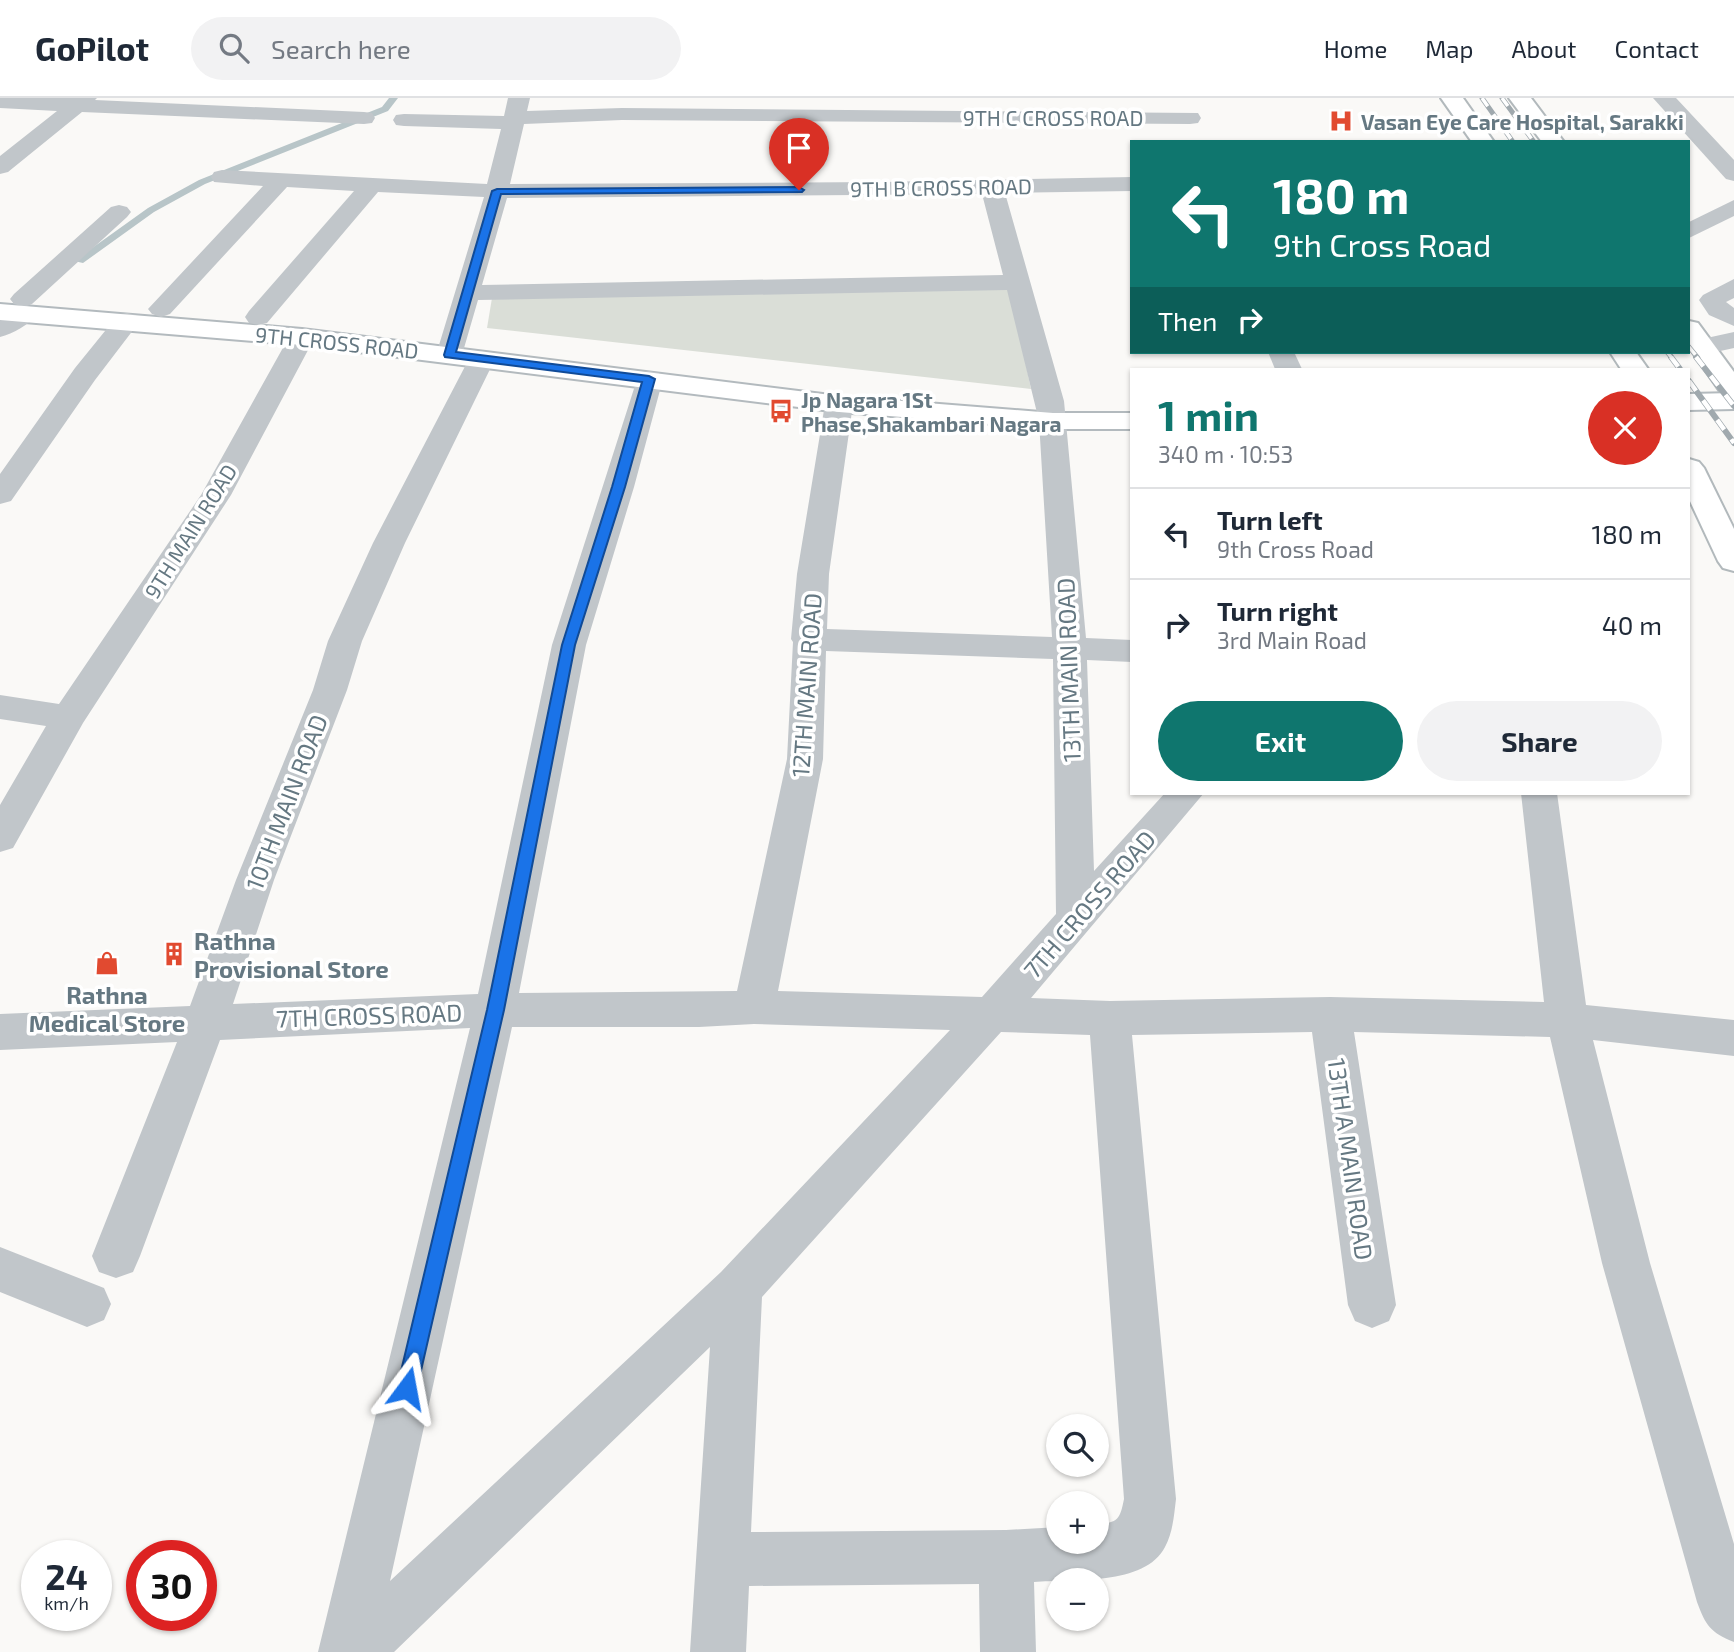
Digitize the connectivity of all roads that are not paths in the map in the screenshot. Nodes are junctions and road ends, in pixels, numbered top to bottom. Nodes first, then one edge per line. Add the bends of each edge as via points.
1 (1452, 98) edge
2 (1520, 98) edge
3 (1664, 98) edge
4 (0, 102) edge
5 (81, 102) edge
6 (1186, 108) edge
7 (516, 113) edge
8 (364, 118) dead end
9 (404, 120) dead end
10 (1198, 140) edge
11 (1482, 140) edge
12 (1552, 140) edge
13 (0, 167) edge
14 (1734, 174) edge
15 (222, 177) dead end
16 (281, 180) junction
17 (1130, 184) edge
18 (371, 185) junction
19 (991, 186) junction
20 (497, 191) junction
21 (1734, 206) edge
22 (119, 212) dead end
23 (1690, 230) edge
24 (1017, 282) junction
25 (1734, 287) edge
26 (466, 293) junction
27 (12, 306) edge
28 (161, 309) junction
29 (258, 317) junction
30 (1734, 318) edge
31 (127, 321) junction
32 (0, 328) edge
33 (302, 337) junction
34 (1695, 338) edge
35 (1734, 340) edge
36 (462, 350) junction
37 (1729, 378) edge
38 (649, 379) junction
39 (1734, 401) edge
40 (1130, 402) edge
41 (1690, 402) edge
42 (839, 404) junction
43 (1052, 411) junction
44 (1130, 421) edge
45 (1690, 425) edge
46 (1734, 425) edge
47 (1690, 470) edge
48 (0, 495) edge
49 (1734, 561) edge
50 (808, 639) junction
51 (1070, 650) junction
52 (1130, 651) edge
53 (0, 707) edge
54 (68, 718) junction
55 (1184, 795) edge
56 (1538, 795) edge
57 (0, 838) edge
58 (1076, 918) junction
59 (754, 1007) junction
60 (495, 1010) junction
61 (1330, 1014) junction
62 (991, 1015) junction
63 (1110, 1018) junction
64 (1567, 1020) junction
65 (206, 1021) junction
66 (0, 1032) edge
67 (1734, 1038) edge
68 (116, 1256) dead end
69 (0, 1269) edge
70 (738, 1288) junction
71 (87, 1304) dead end
72 (1372, 1305) dead end
73 (1006, 1557) junction
74 (723, 1559) junction
75 (1734, 1614) edge
76 (346, 1652) edge
77 (354, 1652) edge
78 (718, 1652) edge
79 (1008, 1652) edge

1 - 11 main road
2 - 12 main road
3 - 14 street
4 - 5 street
5 - 8 street
5 - 13 street
6 - 7 street, 9TH C CROSS ROAD
6 - 10 street
7 - 9 street, 9TH C CROSS ROAD
7 - 20 street, 10TH MAIN ROAD
15 - 16 street, 9TH B CROSS ROAD
16 - 18 street, 9TH B CROSS ROAD
16 - 28 street
17 - 19 street, 9TH B CROSS ROAD
18 - 20 street, 9TH B CROSS ROAD
18 - 29 street
19 - 20 street, 9TH B CROSS ROAD
19 - 24 street, 13TH MAIN ROAD
20 - 26 street, 10TH MAIN ROAD
21 - 23 street
22 - 27 street
24 - 26 street
24 - 43 street, 13TH MAIN ROAD
25 - 30 street via 1712,300 1718,310
26 - 36 street, 10TH MAIN ROAD
27 - 28 main road, 9TH CROSS ROAD
27 - 31 main road, 9TH CROSS ROAD
27 - 32 street
28 - 29 main road, 9TH CROSS ROAD
29 - 36 main road, 9TH CROSS ROAD
31 - 33 main road, 9TH CROSS ROAD
31 - 48 street
33 - 36 main road, 9TH CROSS ROAD
33 - 54 street, 9TH MAIN ROAD via 216,495
34 - 35 street
34 - 37 main road
36 - 38 main road, 9TH CROSS ROAD
36 - 43 main road, 9TH CROSS ROAD via 842,384
36 - 65 street, 10TH MAIN ROAD via 389,543 345,641
38 - 42 main road, 9TH CROSS ROAD
38 - 60 street via 569,645
39 - 41 main road
40 - 43 main road, 9TH CROSS ROAD
42 - 43 main road, 9TH CROSS ROAD
42 - 50 street, 12TH MAIN ROAD via 817,538
43 - 44 main road, 9TH CROSS ROAD
43 - 51 street, 13TH MAIN ROAD
45 - 46 main road
47 - 49 main road
50 - 51 street
50 - 59 street, 12TH MAIN ROAD via 805,759
51 - 52 street
51 - 58 street, 13TH MAIN ROAD
53 - 54 street
54 - 57 street, 9TH MAIN ROAD
55 - 58 street, 7TH CROSS ROAD
56 - 64 street
58 - 62 street, 7TH CROSS ROAD
59 - 60 street, 7TH CROSS ROAD
59 - 62 street, 7TH CROSS ROAD
60 - 65 street, 7TH CROSS ROAD
60 - 76 street
61 - 63 street
61 - 64 street
61 - 72 street, 13TH A MAIN ROAD
62 - 63 street
62 - 70 street, 7TH CROSS ROAD
63 - 73 street via 1150,1499 1145,1531 1125,1549
64 - 67 street
64 - 75 street via 1626,1263 1724,1602
65 - 66 street, 7TH CROSS ROAD
65 - 68 street, 10TH MAIN ROAD
69 - 71 street
70 - 74 street
70 - 77 street, 7TH CROSS ROAD
73 - 74 street
73 - 79 street
74 - 78 street

